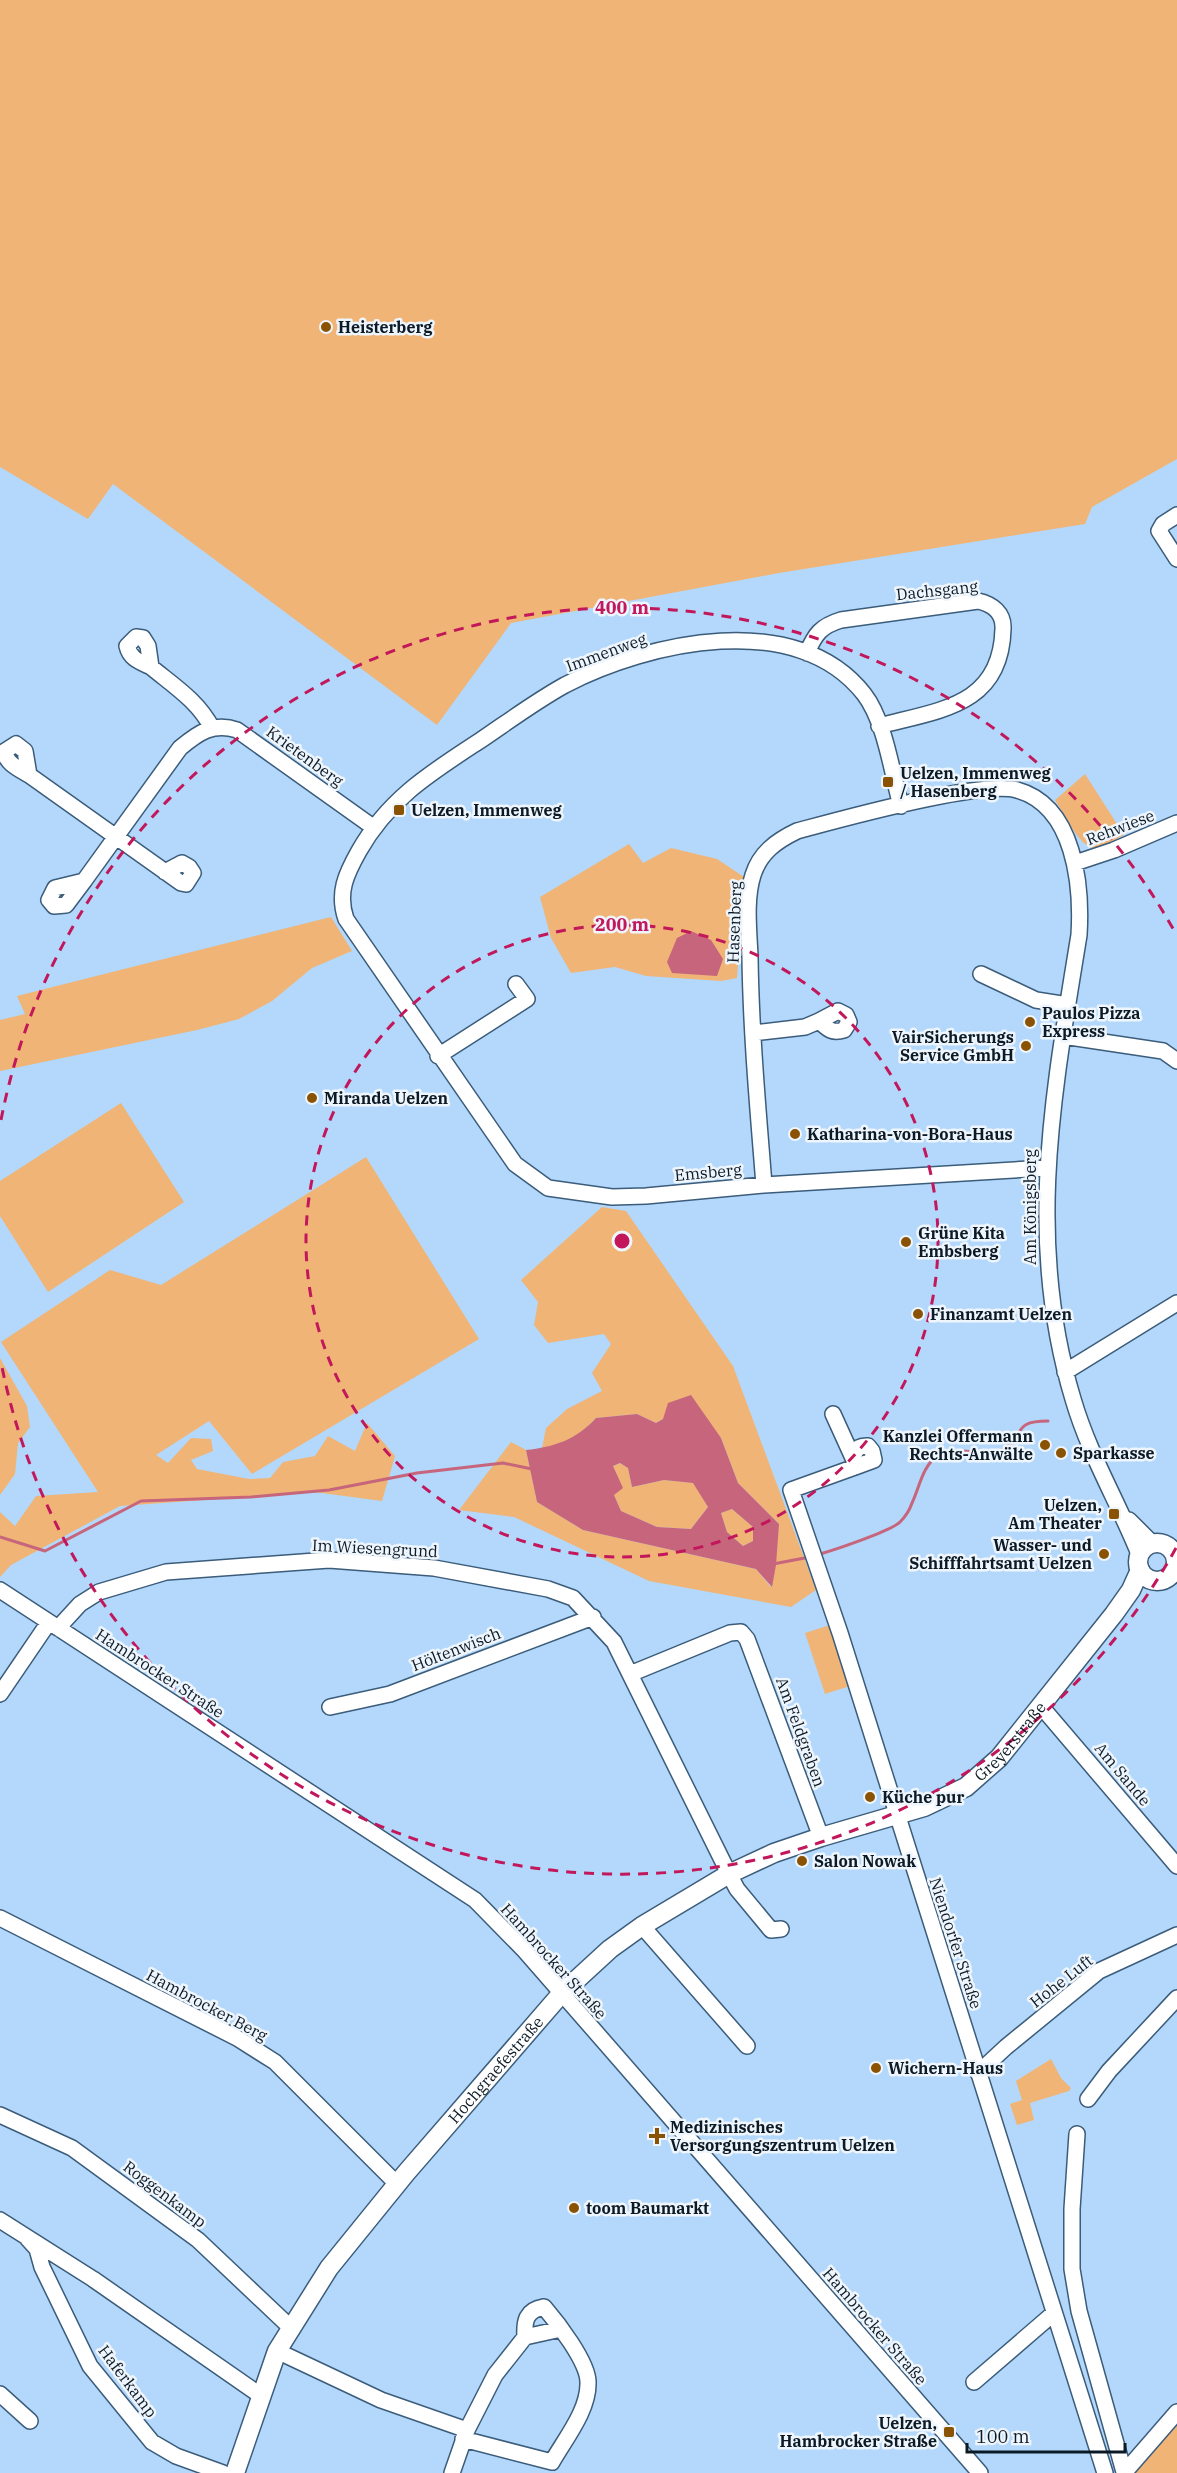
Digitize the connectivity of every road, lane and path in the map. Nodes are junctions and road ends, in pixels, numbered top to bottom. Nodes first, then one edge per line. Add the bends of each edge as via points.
1 (1177, 515) edge
2 (1177, 559) edge
3 (807, 653) junction
4 (151, 667) dead end
5 (879, 726) junction
6 (212, 728) junction
7 (29, 775) dead end
8 (901, 806) junction
9 (1177, 823) edge
10 (373, 827) junction
11 (114, 838) junction
12 (1075, 863) junction
13 (165, 872) dead end
14 (84, 882) dead end
15 (346, 919) joint
16 (981, 974) dead end
17 (516, 984) dead end
18 (1068, 1005) junction
19 (819, 1021) dead end
20 (753, 1033) junction
21 (1063, 1036) junction
22 (438, 1056) junction
23 (1177, 1061) edge
24 (1046, 1168) junction
25 (764, 1185) junction
26 (1177, 1303) edge
27 (1065, 1372) junction
28 (833, 1414) dead end
29 (1174, 1548) edge
30 (1146, 1562) junction
31 (1176, 1568) edge
32 (0, 1590) edge
33 (592, 1617) junction
34 (53, 1625) junction
35 (630, 1674) junction
36 (0, 1694) edge
37 (1040, 1705) junction
38 (330, 1707) dead end
39 (896, 1814) junction
40 (820, 1837) junction
41 (1177, 1866) edge
42 (729, 1874) junction
43 (0, 1918) edge
44 (642, 1926) junction
45 (781, 1929) dead end
46 (1177, 1935) edge
47 (561, 1994) junction
48 (1177, 1998) edge
49 (747, 2046) dead end
50 (978, 2073) junction
51 (1088, 2099) dead end
52 (0, 2115) edge
53 (1077, 2134) dead end
54 (398, 2184) junction
55 (0, 2220) edge
56 (27, 2238) junction
57 (1054, 2313) junction
58 (290, 2327) junction
59 (561, 2329) junction
60 (525, 2337) junction
61 (277, 2351) junction
62 (974, 2382) dead end
63 (0, 2394) edge
64 (260, 2395) junction
65 (1177, 2412) edge
66 (30, 2421) dead end
67 (465, 2434) junction
68 (223, 2473) edge
69 (235, 2473) edge
70 (452, 2473) edge
71 (980, 2473) edge
72 (1105, 2473) edge
73 (1124, 2473) edge

1 - 2 street via 1159,531
3 - 5 street, Immenweg via 850,679 865,695
3 - 5 street, Dachsgang via 815,634 825,625 841,620 978,601 996,609 1004,627 1000,659 978,693 958,705
3 - 10 street, Immenweg via 750,640 708,642 605,668 549,695 421,780 392,804
4 - 6 street via 193,700
5 - 8 street, Immenweg
6 - 10 street, Krietenberg via 237,730
6 - 11 street via 198,733 180,748
7 - 11 street
8 - 12 street, Am Königsberg via 975,791 1016,789 1054,816
8 - 20 street, Hasenberg via 796,831 781,838 762,856 750,892
9 - 12 street, Rehwiese
10 - 15 street, Immenweg via 341,892
11 - 13 street
11 - 14 street
12 - 18 street, Am Königsberg via 1080,925
15 - 22 street, Emsberg
16 - 18 street via 1036,1000
17 - 22 street via 527,999
18 - 21 street, Am Königsberg
19 - 20 street via 805,1027
20 - 25 street, Hasenberg
21 - 23 street via 1163,1051
21 - 24 street, Am Königsberg
22 - 25 street, Emsberg via 514,1164 548,1188 625,1197
24 - 25 street, Emsberg
24 - 27 street, Am Königsberg via 1049,1287
26 - 27 street
27 - 30 street, Am Königsberg via 1095,1459
28 - 39 street, Niendorfer Straße via 854,1463 791,1490
29 - 30 main road via 1159,1542
29 - 31 main road
30 - 31 main road via 1168,1578
30 - 37 main road, Greyerstraße via 1131,1590
32 - 34 street, Hambrocker Straße
33 - 34 street, Im Wiesengrund via 573,1598 548,1588 434,1568 329,1560 166,1572 99,1592
33 - 35 street, Im Wiesengrund via 614,1642
33 - 38 street, Höltenwisch via 390,1694
34 - 36 street, Im Wiesengrund
34 - 47 street, Hambrocker Straße via 475,1900
35 - 40 street, Am Feldgraben via 741,1632 747,1639
35 - 42 street, Im Wiesengrund
37 - 39 main road, Greyerstraße via 999,1758 966,1787 924,1807
37 - 41 street, Am Sande
39 - 40 main road, Hochgraefestraße
39 - 50 street, Niendorfer Straße
40 - 42 main road, Hochgraefestraße
42 - 44 main road, Hochgraefestraße
42 - 45 street, Im Wiesengrund via 771,1930
43 - 54 street, Hambrocker Berg via 237,2038 275,2062
44 - 47 main road, Hochgraefestraße
44 - 49 street
46 - 50 street, Hohe Luft via 1099,1971
47 - 54 main road, Hochgraefestraße
47 - 71 street, Hambrocker Straße
48 - 51 street
50 - 57 street, Niendorfer Straße
52 - 58 street, Roggenkamp via 72,2148 198,2240
53 - 73 street via 1072,2269 1079,2311
54 - 58 main road, Hochgraefestraße via 329,2268
55 - 56 street, Haferkamp
56 - 64 street, Haferkamp
56 - 68 street, Haferkamp via 37,2249 90,2366 152,2442 176,2457
57 - 62 street
57 - 72 street, Niendorfer Straße
58 - 61 main road, Hochgraefestraße
59 - 60 street
59 - 60 street via 544,2307 534,2308 524,2325
59 - 67 street via 589,2381 584,2404 552,2462
60 - 67 street via 495,2375
61 - 64 main road, Hochgraefestraße
61 - 67 street
63 - 66 street
64 - 69 main road, Hochgraefestraße
65 - 73 street
67 - 70 street

